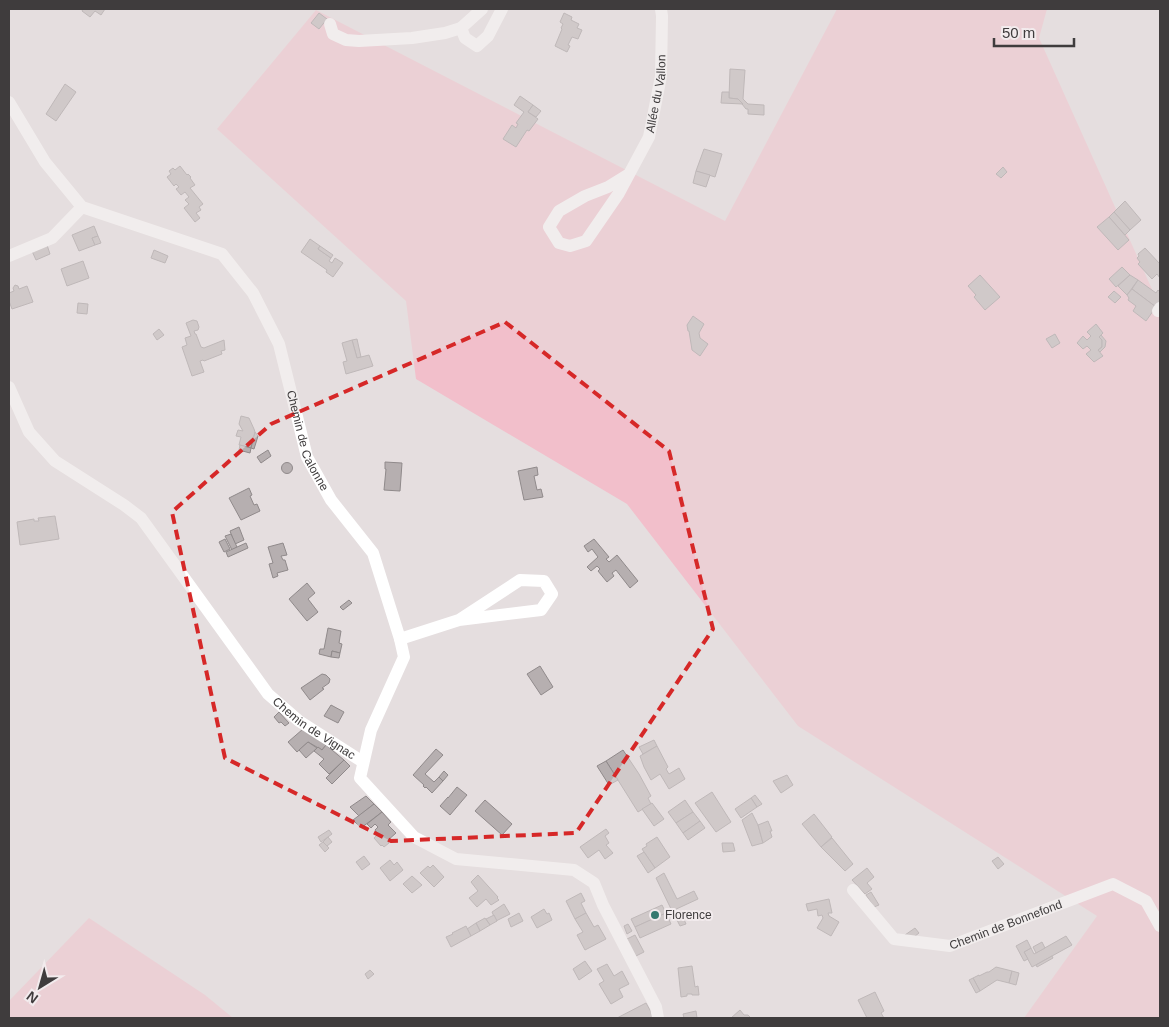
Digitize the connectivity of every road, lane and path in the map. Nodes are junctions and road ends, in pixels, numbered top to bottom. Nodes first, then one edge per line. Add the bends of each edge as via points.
1 (482, 9) edge
2 (502, 9) edge
3 (661, 9) edge
4 (330, 24) dead end
5 (461, 28) junction
6 (9, 102) edge
7 (629, 174) junction
8 (82, 207) junction
9 (9, 256) edge
10 (9, 387) edge
11 (459, 620) junction
12 (400, 640) junction
13 (364, 762) junction
14 (853, 890) dead end
15 (1160, 926) edge
16 (658, 1018) edge

1 - 5 street
2 - 5 street via 488,36 477,46 465,38
3 - 7 street, Allée du Vallon via 661,76 649,137
4 - 5 street via 333,34 359,41 412,38
6 - 8 street via 45,162
7 - 7 street, Allée du Vallon via 586,241 570,246 558,243 549,227 559,210
8 - 9 street via 52,238
8 - 12 street, Chemin de Calonne via 222,254 252,293 279,344 307,457 331,500 373,553
10 - 13 street, Chemin de Vignac via 28,432 55,462 141,518 268,694 299,721
11 - 11 street via 541,610 552,594 544,581 520,580
11 - 12 street
12 - 13 street, Chemin de Calonne via 404,658 371,730
13 - 16 street, Chemin de Vignac via 360,778 414,837 456,859 574,870 594,884 656,1007
14 - 15 street, Chemin de Bonnefond via 894,939 950,946 1113,884 1146,902

